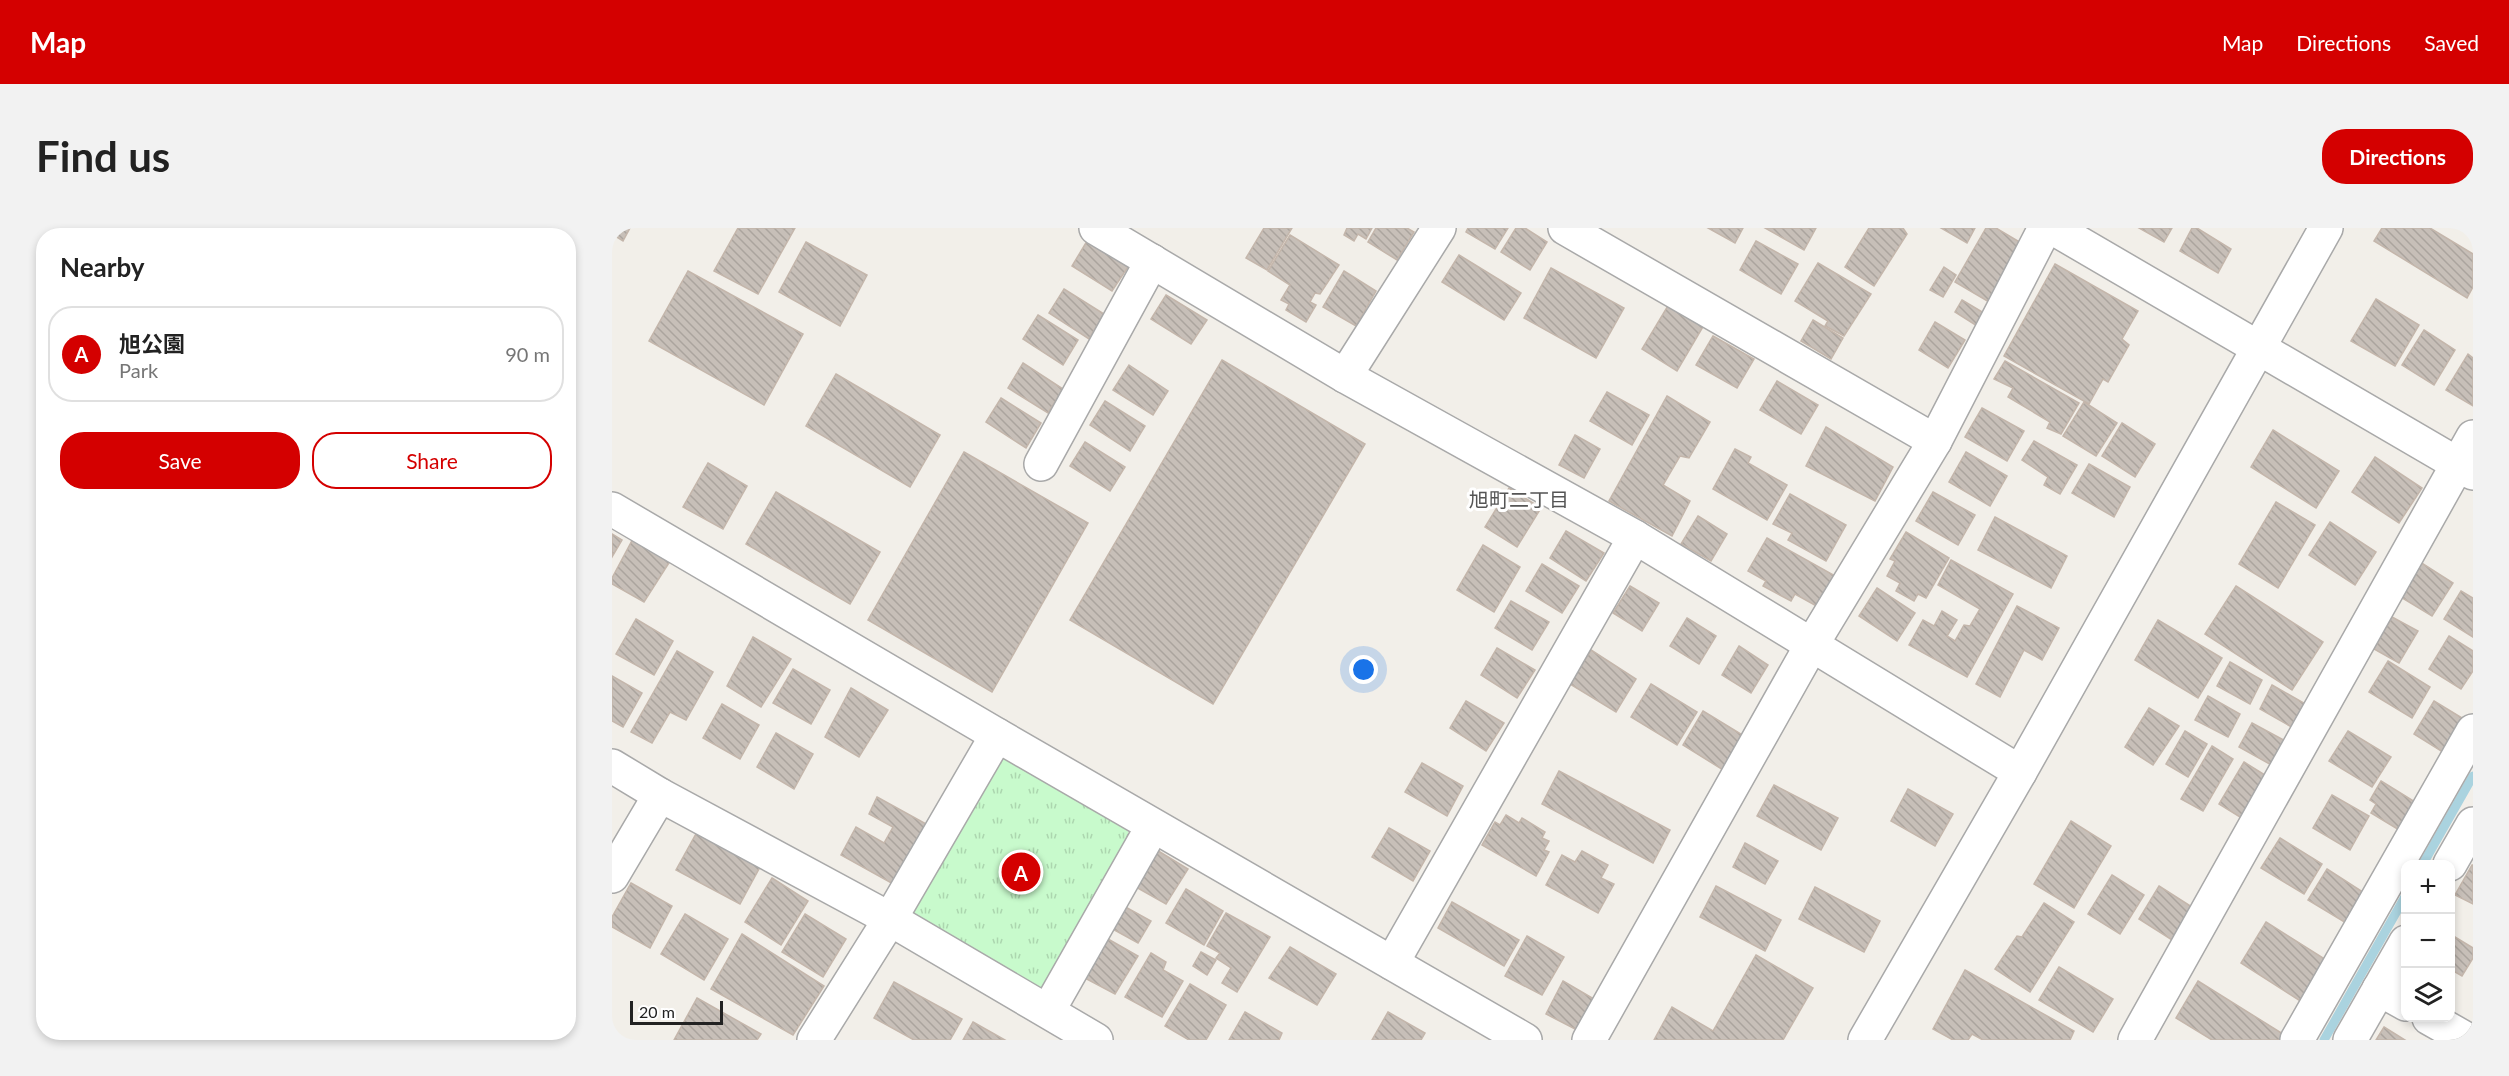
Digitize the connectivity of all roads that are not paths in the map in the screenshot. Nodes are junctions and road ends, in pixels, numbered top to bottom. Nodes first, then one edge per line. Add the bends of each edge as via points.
1 (1096, 228) edge
2 (1439, 228) edge
3 (1565, 228) edge
4 (2045, 228) edge
5 (2054, 228) edge
6 (2326, 228) edge
7 (1152, 261) junction
8 (2258, 347) junction
9 (1346, 376) junction
10 (1935, 441) junction
11 (2468, 458) edge
12 (1041, 464) dead end
13 (612, 509) edge
14 (1635, 537) junction
15 (1811, 646) junction
16 (2473, 731) edge
17 (997, 735) junction
18 (612, 766) edge
19 (2020, 772) junction
20 (660, 795) junction
21 (2473, 824) edge
22 (1153, 826) junction
23 (2452, 860) edge
24 (612, 876) edge
25 (890, 919) junction
26 (2401, 961) edge
27 (1392, 963) junction
28 (2392, 996) edge
29 (1048, 1011) junction
30 (2437, 1022) edge
31 (814, 1040) edge
32 (1096, 1040) edge
33 (1525, 1040) edge
34 (1589, 1040) edge
35 (1865, 1040) edge
36 (2135, 1040) edge
37 (2297, 1040) edge
38 (2350, 1040) edge
39 (2468, 1040) edge

1 - 7 street
2 - 9 street
3 - 10 street
4 - 10 street
5 - 8 street
6 - 8 street
7 - 9 street
7 - 12 street
8 - 11 street
8 - 19 street
9 - 14 street
10 - 15 street
11 - 36 street
13 - 17 street
14 - 15 street
14 - 27 street
15 - 19 street
15 - 34 street
16 - 37 street
17 - 22 street
17 - 25 street
18 - 20 street
19 - 35 street
20 - 24 street
20 - 25 street
21 - 23 street
22 - 27 street
22 - 29 street
25 - 29 street
25 - 31 street
26 - 28 street
27 - 33 street
28 - 38 street
29 - 32 street
30 - 39 street

